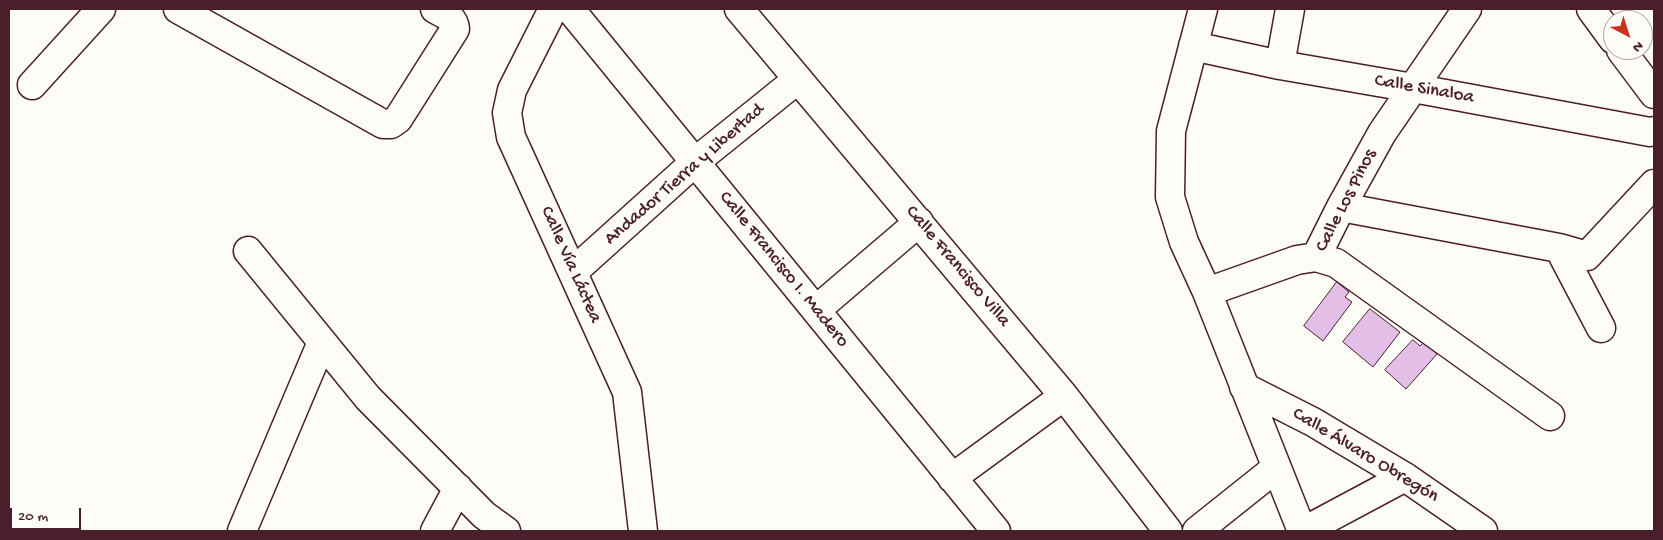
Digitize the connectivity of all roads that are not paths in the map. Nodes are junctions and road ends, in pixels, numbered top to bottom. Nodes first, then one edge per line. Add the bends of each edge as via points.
1 (101, 9) edge
2 (178, 9) edge
3 (435, 9) edge
4 (553, 9) edge
5 (570, 9) edge
6 (739, 9) edge
7 (1203, 9) edge
8 (1290, 9) edge
9 (1467, 9) edge
10 (1591, 9) edge
11 (1603, 25) edge
12 (1193, 46) junction
13 (1629, 60) edge
14 (1280, 65) junction
15 (798, 79) junction
16 (32, 85) dead end
17 (1414, 88) junction
18 (1654, 94) edge
19 (1654, 132) edge
20 (695, 162) junction
21 (1654, 184) edge
22 (1341, 207) junction
23 (919, 222) junction
24 (1559, 248) junction
25 (248, 251) dead end
26 (1316, 258) junction
27 (573, 272) junction
28 (1207, 292) junction
29 (816, 310) junction
30 (1601, 328) dead end
31 (322, 342) junction
32 (1244, 387) junction
33 (1064, 396) junction
34 (1550, 416) dead end
35 (1276, 468) junction
36 (1405, 477) junction
37 (952, 478) junction
38 (458, 488) junction
39 (485, 523) edge
40 (242, 531) edge
41 (435, 531) edge
42 (506, 531) edge
43 (643, 531) edge
44 (996, 531) edge
45 (1168, 531) edge
46 (1197, 531) edge
47 (1303, 531) edge
48 (1483, 531) edge

1 - 16 street
2 - 3 street via 383,124 391,124 398,119 455,29 450,17
4 - 27 street, Calle Vía Láctea via 512,90 507,113 511,137
5 - 20 street, Calle Francisco I. Madero
6 - 15 street, Calle Francisco Villa
7 - 12 street
8 - 14 street
9 - 17 street, Calle Los Pinos
10 - 11 street
12 - 14 street, Calle Sinaloa
12 - 28 street via 1171,131 1170,198 1184,242
13 - 18 street
14 - 17 street, Calle Sinaloa
15 - 20 street, Andador Tierra y Libertad
15 - 23 street, Calle Francisco Villa
17 - 19 street, Calle Sinaloa
17 - 22 street, Calle Los Pinos via 1382,133
20 - 27 street, Andador Tierra y Libertad
20 - 29 street, Calle Francisco I. Madero
21 - 24 street via 1588,256
22 - 24 street
22 - 26 street, Calle Los Pinos
23 - 29 street
23 - 33 street, Calle Francisco Villa
24 - 30 street
25 - 31 street
26 - 28 street via 1297,260
26 - 34 street, Calle Los Pinos via 1336,263
27 - 43 street, Calle Vía Láctea via 627,392
28 - 32 street
29 - 37 street, Calle Francisco I. Madero
31 - 38 street via 368,398
31 - 40 street
32 - 35 street
32 - 36 street, Calle Álvaro Obregón via 1313,422
33 - 37 street
33 - 45 street, Calle Francisco Villa
35 - 46 street
35 - 47 street
36 - 47 street
36 - 48 street, Calle Álvaro Obregón
37 - 44 street, Calle Francisco I. Madero
38 - 39 street
38 - 41 street
39 - 42 street

